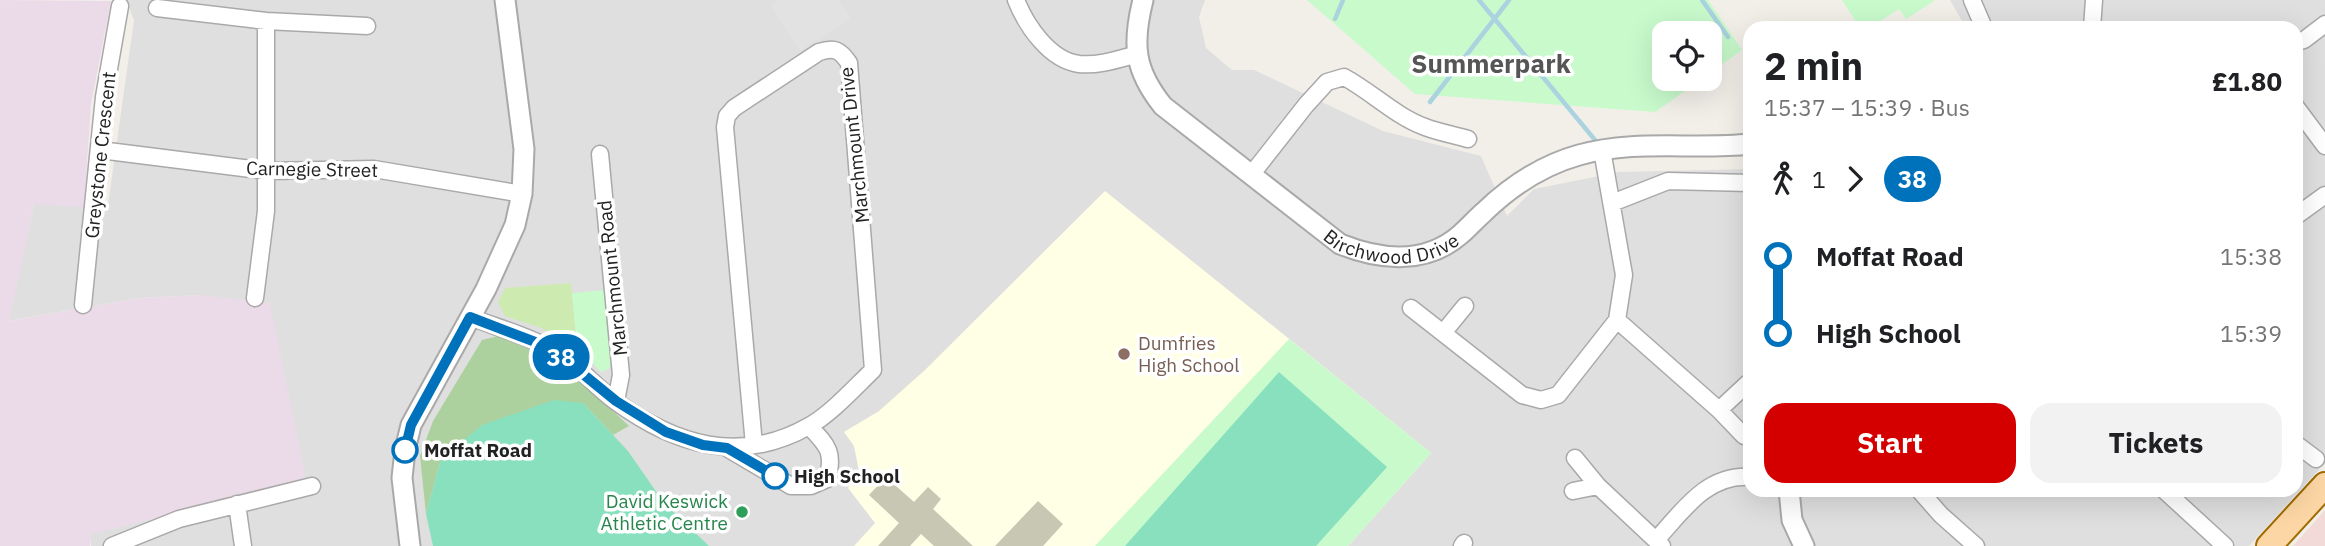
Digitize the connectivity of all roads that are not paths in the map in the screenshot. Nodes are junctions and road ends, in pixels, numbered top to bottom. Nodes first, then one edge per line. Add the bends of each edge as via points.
1 (505, 0) edge
2 (1016, 0) edge
3 (1143, 0) edge
4 (1972, 0) edge
5 (2094, 0) edge
6 (120, 6) dead end
7 (157, 8) dead end
8 (266, 21) junction
9 (1981, 21) edge
10 (2092, 21) edge
11 (2325, 24) edge
12 (367, 26) dead end
13 (2303, 40) edge
14 (1138, 54) junction
15 (2303, 116) edge
16 (1468, 139) dead end
17 (1743, 144) edge
18 (2325, 146) edge
19 (100, 150) junction
20 (1602, 150) junction
21 (600, 154) dead end
22 (267, 171) junction
23 (1251, 175) junction
24 (1743, 183) edge
25 (522, 194) junction
26 (2325, 195) edge
27 (1612, 203) junction
28 (2303, 211) edge
29 (255, 298) dead end
30 (83, 305) dead end
31 (1465, 306) dead end
32 (1411, 307) dead end
33 (470, 317) junction
34 (1617, 320) junction
35 (1443, 333) junction
36 (1743, 388) edge
37 (616, 401) junction
38 (1719, 410) junction
39 (809, 426) junction
40 (1743, 435) edge
41 (754, 445) junction
42 (727, 448) junction
43 (2303, 449) edge
44 (1575, 458) dead end
45 (2316, 459) dead end
46 (1743, 477) edge
47 (1598, 485) junction
48 (2325, 485) edge
49 (312, 486) dead end
50 (1573, 491) dead end
51 (1790, 497) edge
52 (1925, 497) edge
53 (2172, 497) edge
54 (237, 504) junction
55 (1659, 543) edge
56 (112, 546) edge
57 (243, 546) edge
58 (410, 546) edge
59 (1804, 546) edge
60 (1976, 546) edge
61 (2225, 546) edge
62 (2269, 546) edge

1 - 25 street via 524,149
2 - 14 street via 1023,18 1058,56 1077,64 1098,64
3 - 14 street, Birchwood Drive
4 - 9 street
5 - 10 street
6 - 19 street, Greystone Crescent
7 - 8 street
8 - 12 street
8 - 22 street
11 - 13 street
14 - 23 street, Birchwood Drive via 1149,88 1163,106
15 - 18 street
16 - 23 street via 1425,127 1344,78 1327,82
17 - 20 street, Birchwood Drive
19 - 22 street, Carnegie Street
19 - 30 street, Greystone Crescent
20 - 23 street, Birchwood Drive via 1527,178 1460,236 1413,257 1388,258 1340,244
20 - 27 street
21 - 37 street, Marchmount Road via 621,375
22 - 25 street, Carnegie Street via 374,169
22 - 29 street
24 - 27 street via 1668,181
25 - 33 street via 515,225
26 - 28 street
27 - 34 street via 1624,275
31 - 35 street
32 - 35 street
33 - 37 street via 551,348
33 - 58 street via 411,425 402,478
34 - 35 street via 1558,396 1541,400 1522,396
34 - 38 street
36 - 38 street
37 - 42 street via 666,432
38 - 40 street
39 - 41 street
39 - 41 street, Marchmount Drive via 873,370 849,63 840,51 830,48 727,116
39 - 42 street via 827,445 832,463 827,479 811,485 791,485
41 - 42 street
43 - 45 street
44 - 47 street
46 - 55 street via 1726,478 1699,493
47 - 50 street
47 - 55 street
48 - 62 main road
49 - 54 street
51 - 59 street via 1792,520
52 - 60 street
53 - 61 street
54 - 56 street via 179,519
54 - 57 street

